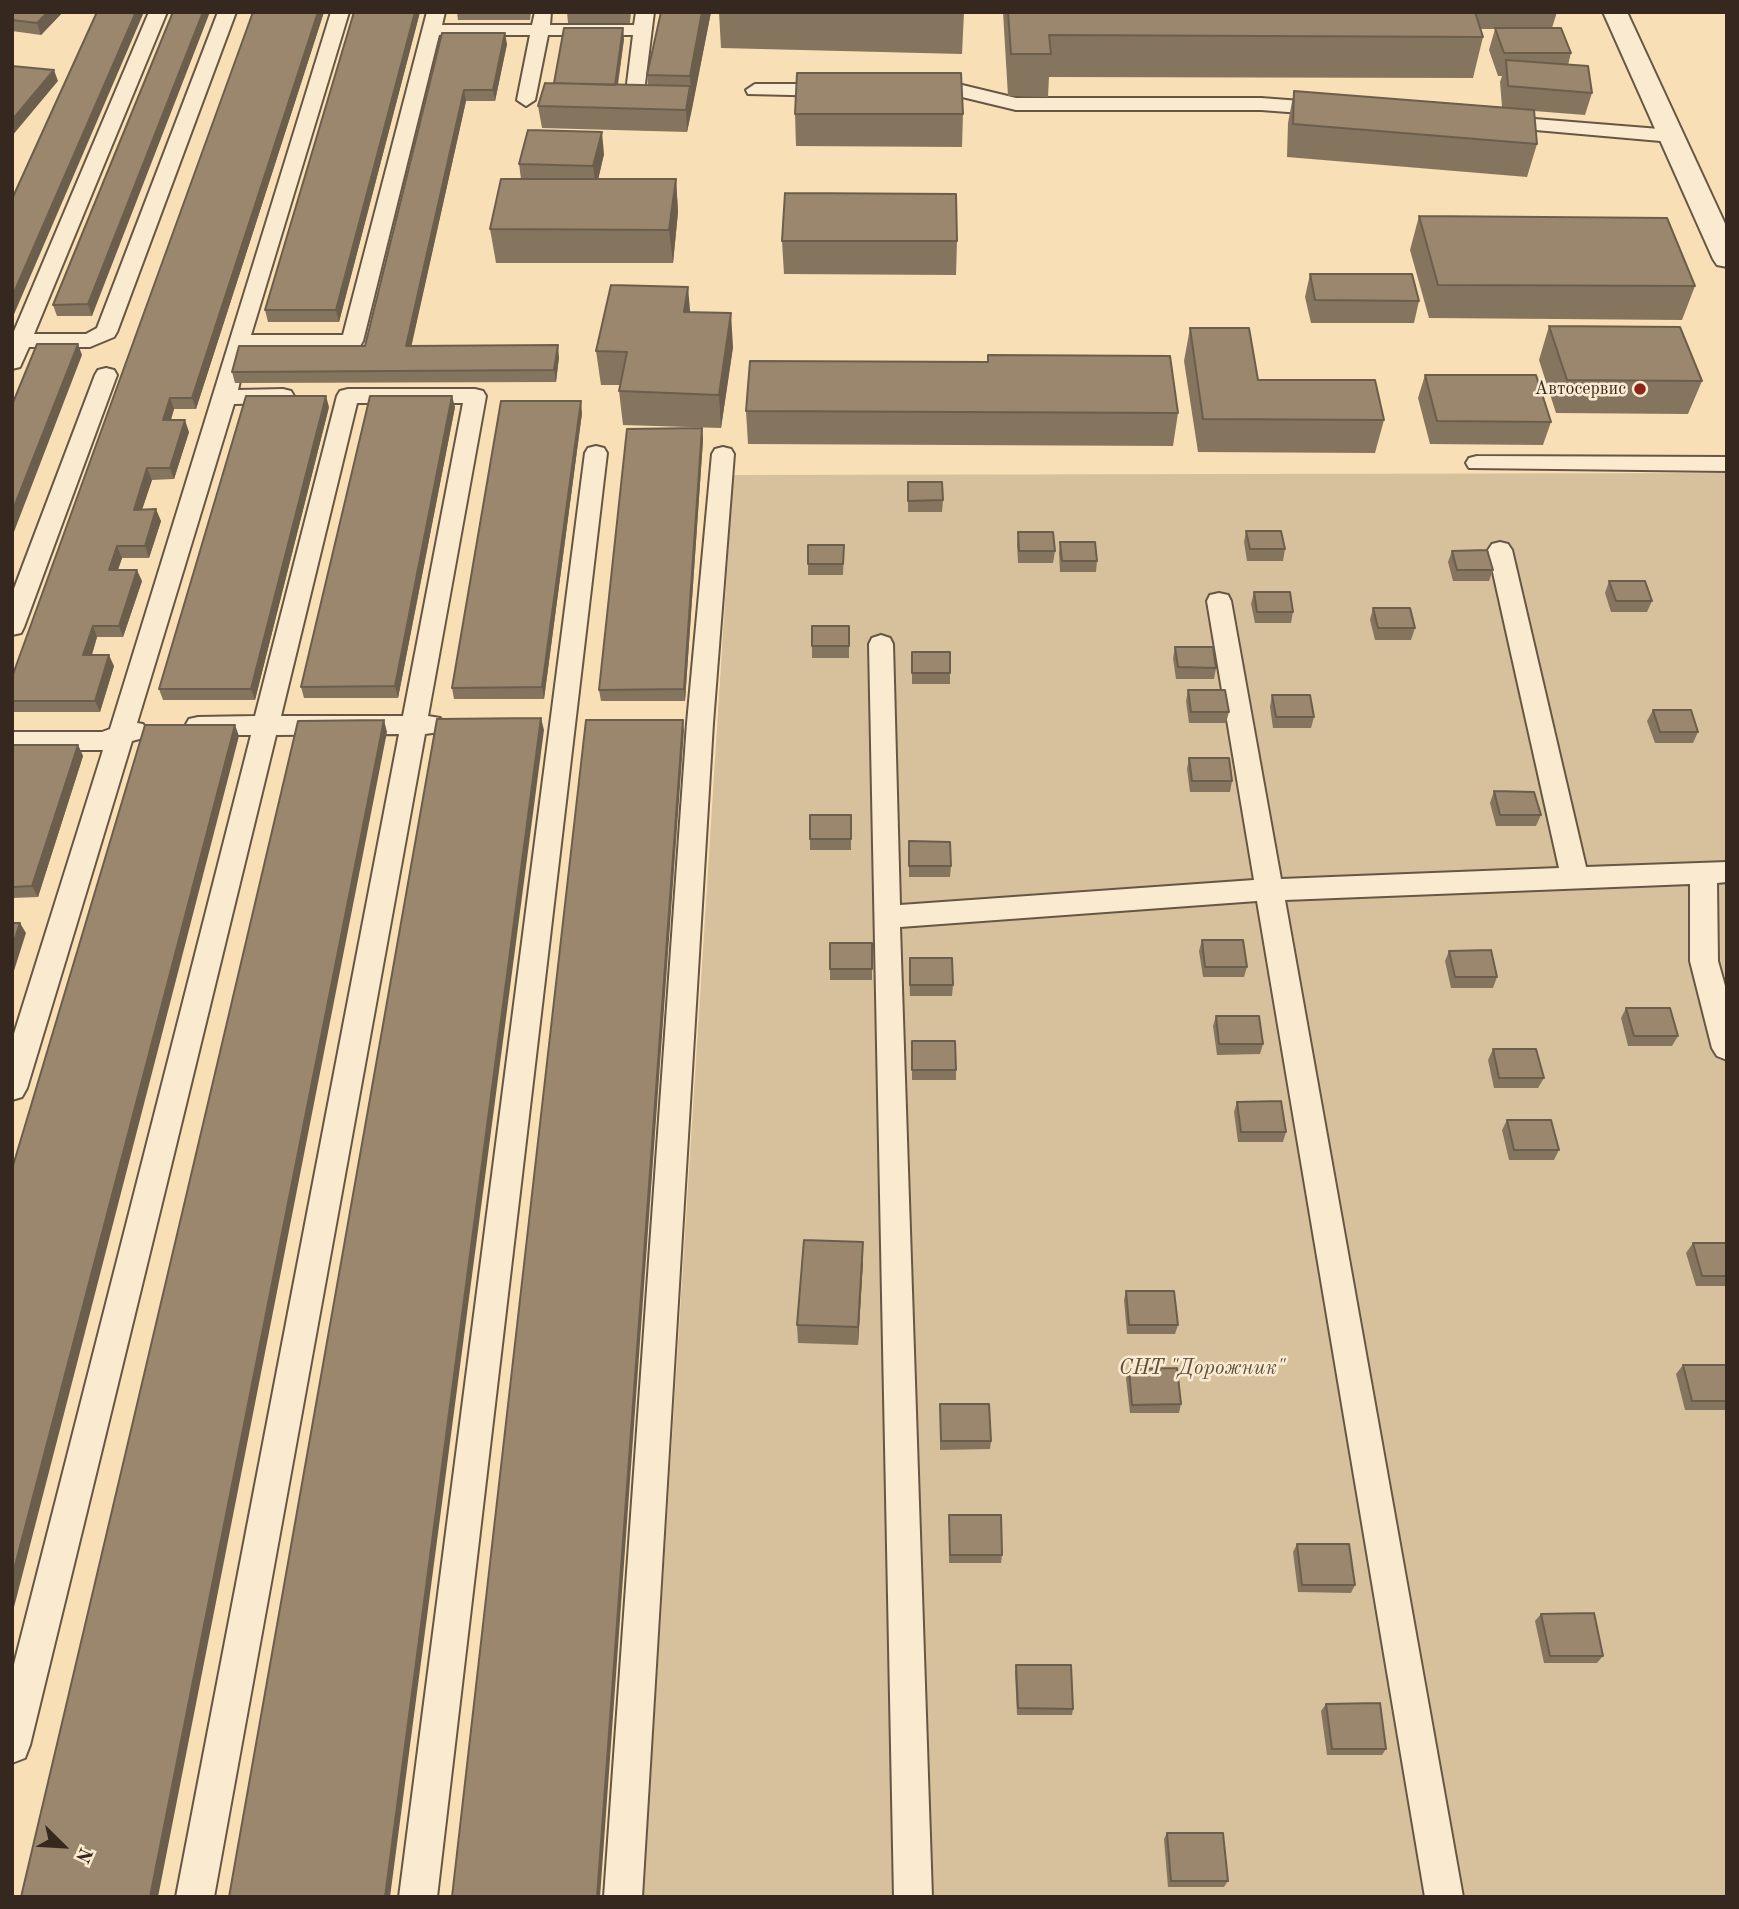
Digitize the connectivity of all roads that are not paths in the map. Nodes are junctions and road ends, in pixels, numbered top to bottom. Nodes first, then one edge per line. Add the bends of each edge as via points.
1 (158, 12) edge
2 (227, 12) edge
3 (340, 12) edge
4 (1615, 12) edge
5 (433, 21) edge
6 (541, 21) edge
7 (644, 21) edge
8 (755, 90) dead end
9 (850, 90) edge
10 (904, 90) edge
11 (526, 100) dead end
12 (634, 100) edge
13 (1343, 111) edge
14 (1480, 121) edge
15 (1672, 136) junction
16 (1727, 259) edge
17 (20, 341) junction
18 (237, 341) junction
19 (12, 362) edge
20 (106, 375) dead end
21 (325, 396) junction
22 (225, 397) junction
23 (596, 453) dead end
24 (723, 454) dead end
25 (1477, 463) dead end
26 (1727, 464) edge
27 (1500, 550) dead end
28 (1219, 601) dead end
29 (12, 627) edge
30 (881, 644) dead end
31 (455, 724) edge
32 (266, 725) junction
33 (414, 725) junction
34 (121, 735) junction
35 (12, 741) edge
36 (1715, 873) edge
37 (1575, 878) junction
38 (1269, 890) junction
39 (886, 916) junction
40 (1727, 1048) edge
41 (12, 1088) edge
42 (12, 1745) edge
43 (195, 1897) edge
44 (418, 1897) edge
45 (624, 1897) edge
46 (913, 1897) edge
47 (1444, 1897) edge

1 - 17 lane
2 - 17 lane via 106,332 90,340
3 - 18 lane
4 - 15 street
5 - 6 lane
5 - 18 lane via 352,341
6 - 7 lane
6 - 11 lane
7 - 12 lane
8 - 9 lane
10 - 13 lane via 958,90 1016,104 1261,104
14 - 15 lane
15 - 16 street
17 - 19 lane
18 - 22 lane
20 - 29 lane
21 - 22 lane
21 - 32 lane
21 - 33 lane via 475,396
22 - 34 lane
23 - 44 lane
24 - 45 lane via 687,723
25 - 26 lane
27 - 37 lane
28 - 38 lane
30 - 39 lane
31 - 33 lane
32 - 33 lane
32 - 34 lane via 165,726
32 - 42 lane
33 - 43 lane
34 - 35 lane via 102,741
34 - 41 lane
36 - 37 lane
36 - 40 lane via 1704,961
37 - 38 lane
38 - 39 lane
38 - 47 lane
39 - 46 lane

